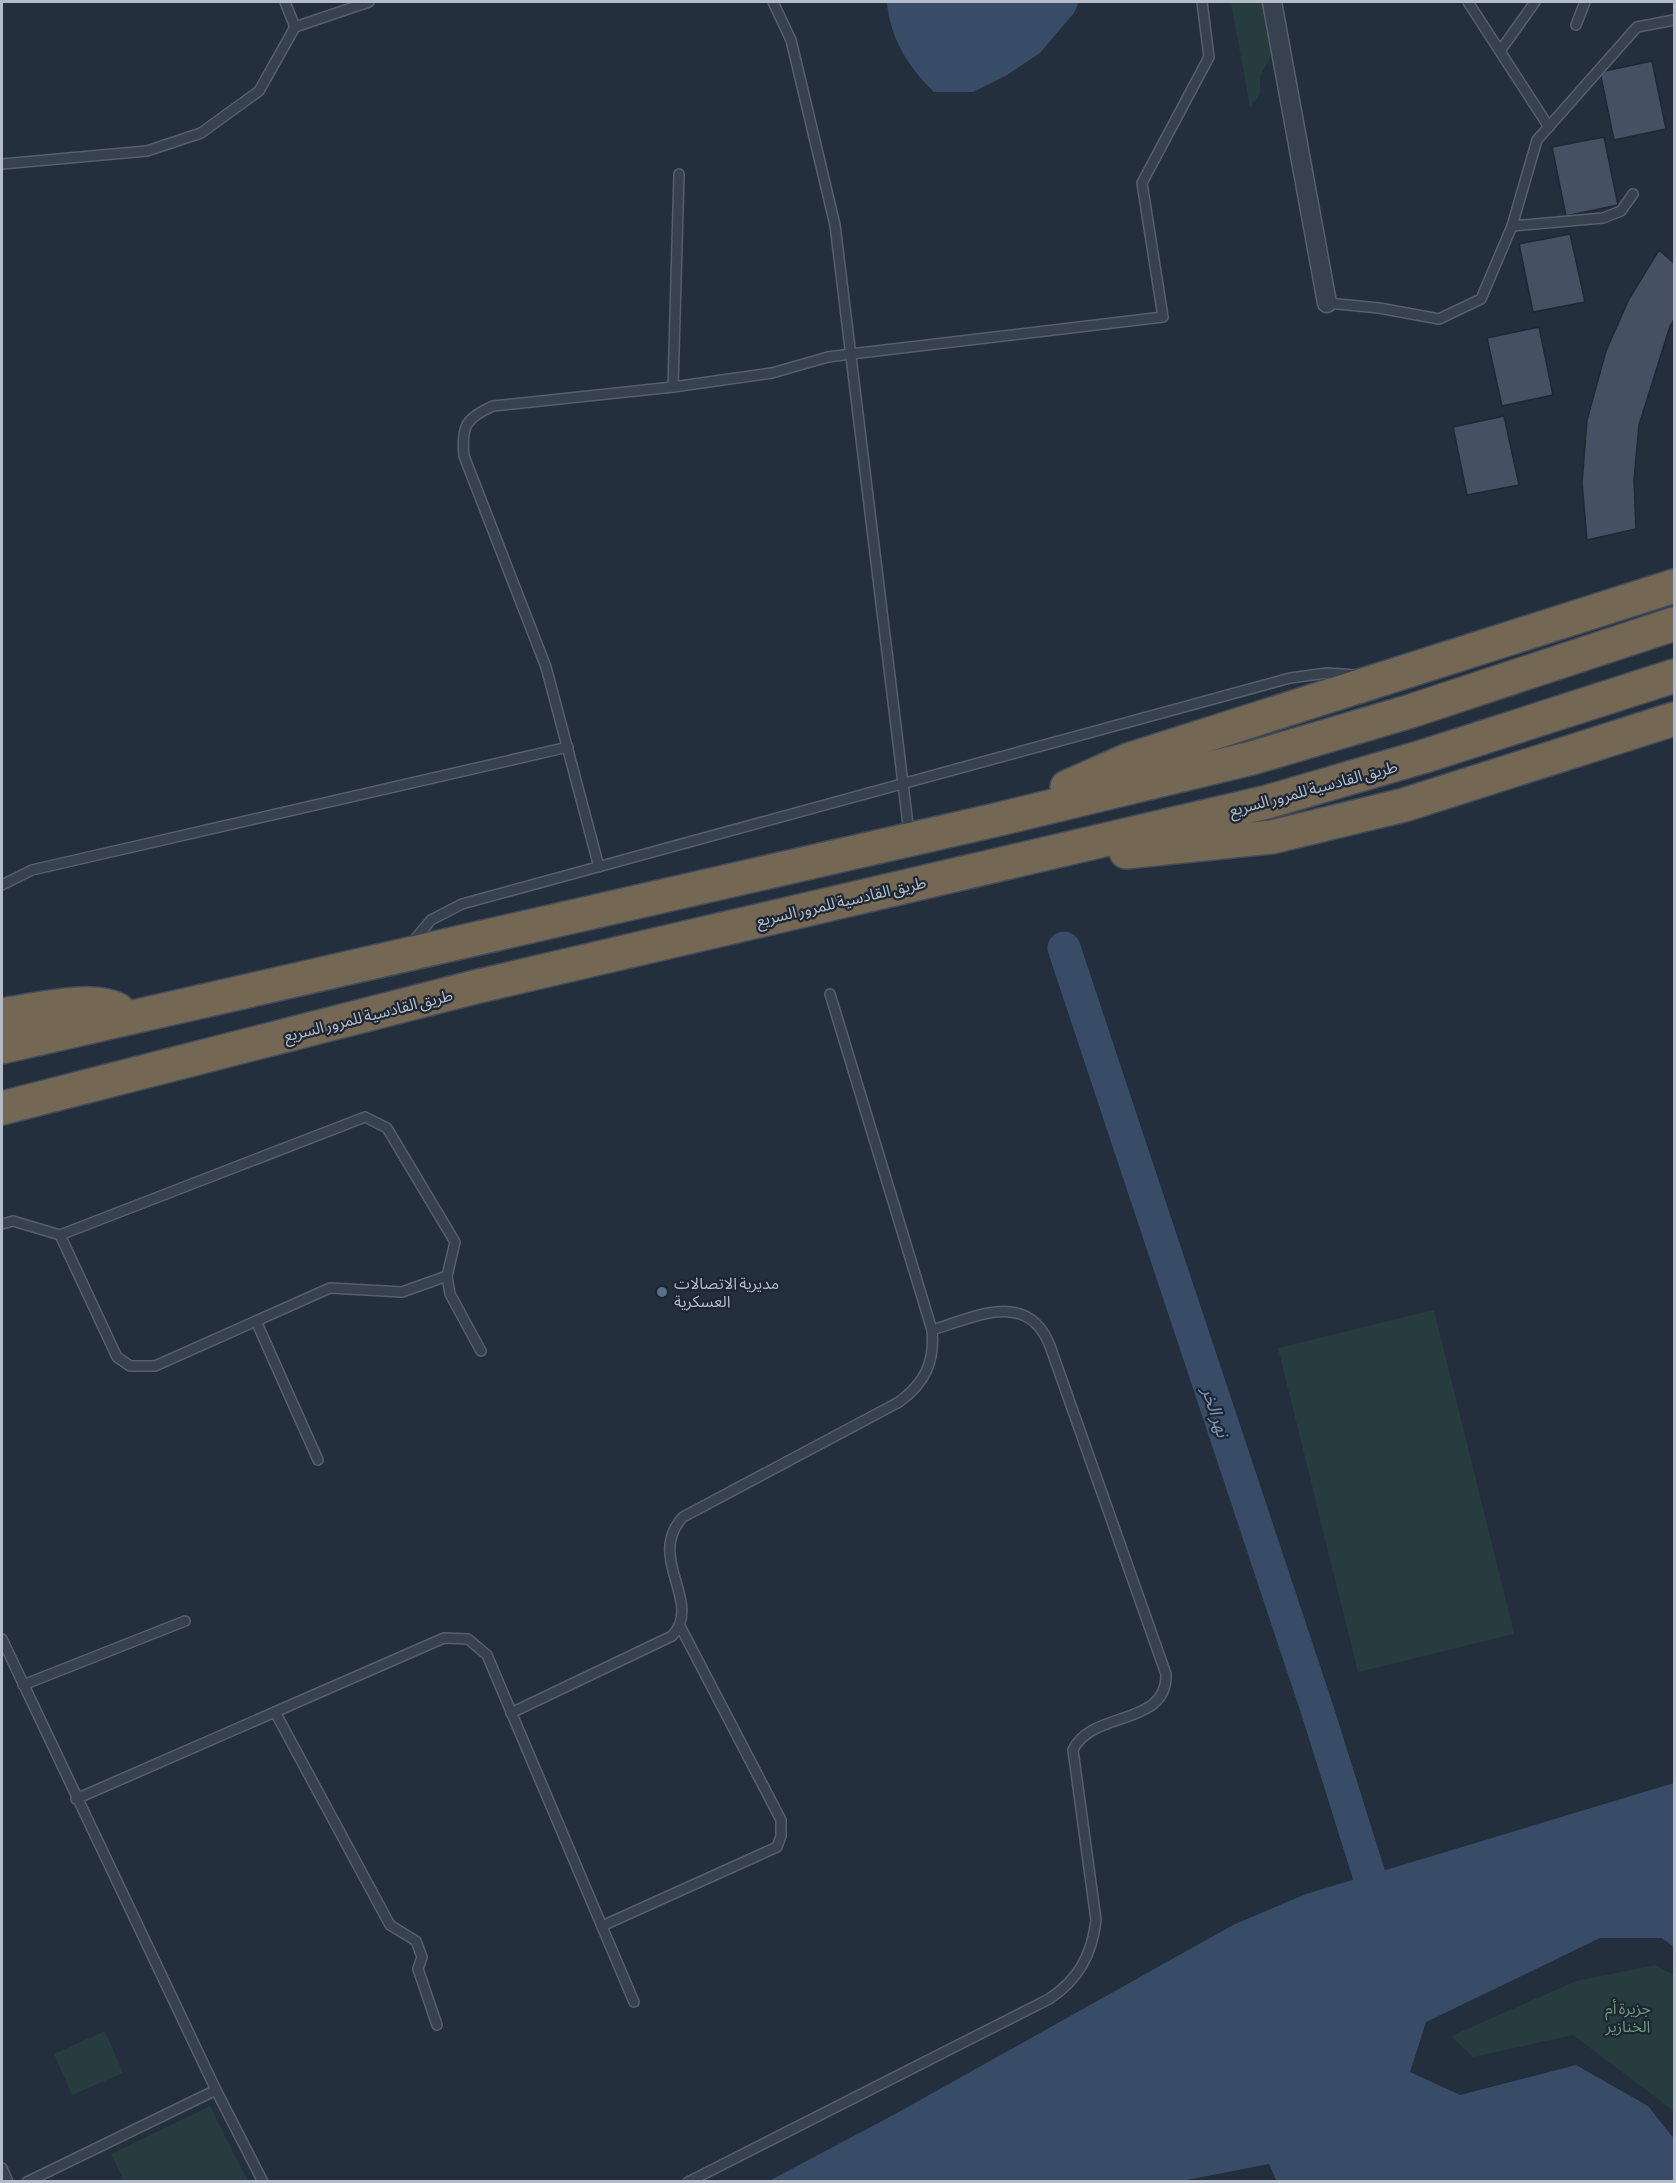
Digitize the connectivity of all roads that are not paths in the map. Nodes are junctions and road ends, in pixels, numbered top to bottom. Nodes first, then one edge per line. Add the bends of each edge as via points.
1 (285, 2) edge
2 (369, 2) edge
3 (773, 2) edge
4 (1202, 2) edge
5 (1272, 2) edge
6 (1468, 2) edge
7 (1534, 2) edge
8 (1585, 2) edge
9 (1674, 20) edge
10 (1576, 25) dead end
11 (295, 27) junction
12 (1500, 51) junction
13 (1549, 127) junction
14 (2, 164) edge
15 (679, 174) dead end
16 (1633, 194) dead end
17 (1512, 225) junction
18 (1327, 303) joint
19 (851, 354) junction
20 (674, 387) junction
21 (1674, 586) edge
22 (1674, 624) edge
23 (1674, 676) edge
24 (1382, 680) junction
25 (1674, 719) edge
26 (568, 747) junction
27 (902, 784) junction
28 (991, 821) junction
29 (909, 838) junction
30 (1005, 864) junction
31 (599, 867) junction
32 (2, 885) edge
33 (406, 953) junction
34 (830, 994) dead end
35 (2, 1015) edge
36 (127, 1017) junction
37 (2, 1047) edge
38 (2, 1108) edge
39 (2, 1224) edge
40 (60, 1235) junction
41 (447, 1276) junction
42 (256, 1321) junction
43 (932, 1330) junction
44 (481, 1351) dead end
45 (318, 1460) dead end
46 (185, 1621) dead end
47 (680, 1626) junction
48 (2, 1639) edge
49 (23, 1685) junction
50 (275, 1712) junction
51 (511, 1713) junction
52 (76, 1799) junction
53 (602, 1926) junction
54 (634, 2002) dead end
55 (437, 2025) dead end
56 (216, 2090) junction
57 (2, 2169) edge
58 (8, 2181) edge
59 (27, 2181) edge
60 (263, 2181) edge
61 (688, 2181) edge

1 - 11 lane
2 - 11 lane
3 - 19 lane via 791,40 835,225
4 - 19 lane via 1209,57 1142,183 1163,317
5 - 18 street
6 - 12 lane
7 - 12 lane
8 - 10 lane
9 - 13 lane via 1637,27
11 - 14 lane via 259,91 201,133 147,151
12 - 13 lane
13 - 17 lane via 1537,140
15 - 20 lane
16 - 17 lane via 1621,211 1603,218
17 - 18 lane via 1481,299 1439,319
19 - 20 lane via 772,373
19 - 27 lane
20 - 26 lane via 493,406 473,415 462,434 464,456 546,667
21 - 24 highway
22 - 28 highway via 1411,711 1252,758
23 - 30 highway, طريق القادسية للمرور السريع via 1268,802
24 - 27 lane via 1345,673 1290,678
24 - 28 highway via 1128,760
25 - 30 highway via 1404,805 1272,837
26 - 31 lane
26 - 32 lane via 32,870
27 - 29 lane
27 - 31 lane
28 - 29 highway
29 - 33 highway
30 - 38 highway, طريق القادسية للمرور السريع via 487,985
31 - 33 lane via 452,908 421,930
33 - 36 highway
34 - 43 lane
35 - 36 highway via 101,1004
36 - 37 highway
39 - 40 lane via 13,1221
40 - 41 lane via 365,1117 387,1128 455,1242
40 - 42 lane via 117,1357 130,1366 155,1366
41 - 42 lane via 402,1292 330,1288
41 - 44 lane via 450,1294
42 - 45 lane
43 - 47 lane via 931,1363 913,1392 677,1523 668,1549 683,1612
43 - 61 lane via 1006,1310 1024,1315 1041,1328 1166,1674 1157,1704 1083,1735 1073,1750 1096,1920 1091,1947 1079,1972 1049,1999
46 - 49 lane
47 - 51 lane via 666,1640
47 - 53 lane via 781,1820 782,1836 777,1847
48 - 49 lane
49 - 52 lane
50 - 51 lane via 444,1638 460,1636 476,1642 487,1655
50 - 52 lane
50 - 55 lane via 390,1925 416,1941 422,1957 418,1969
51 - 53 lane
52 - 56 lane
53 - 54 lane
56 - 59 lane
56 - 60 lane
57 - 58 lane

